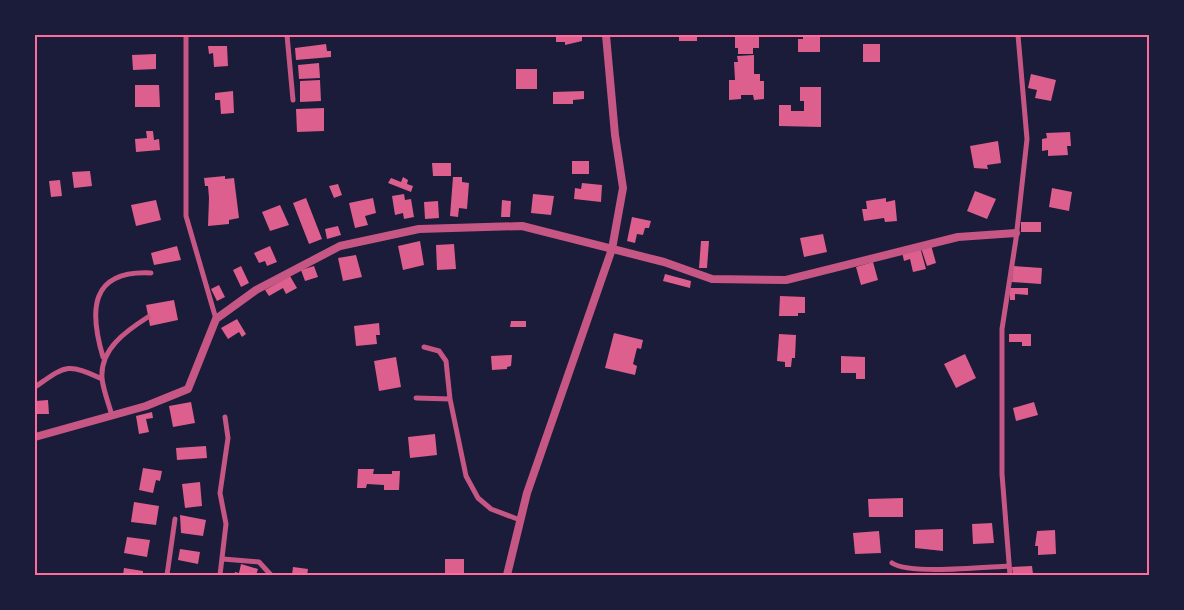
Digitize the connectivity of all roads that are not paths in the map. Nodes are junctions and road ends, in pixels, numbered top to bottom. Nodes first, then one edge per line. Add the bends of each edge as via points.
1 (186, 35) edge
2 (287, 35) edge
3 (606, 35) edge
4 (1018, 35) edge
5 (293, 100) dead end
6 (1016, 233) junction
7 (612, 249) junction
8 (151, 274) dead end
9 (148, 317) dead end
10 (216, 319) junction
11 (424, 347) dead end
12 (103, 357) junction
13 (102, 379) junction
14 (35, 387) edge
15 (416, 398) dead end
16 (450, 399) junction
17 (112, 416) junction
18 (225, 417) dead end
19 (35, 437) edge
20 (175, 519) dead end
21 (520, 520) junction
22 (223, 559) junction
23 (892, 563) dead end
24 (1009, 566) junction
25 (167, 575) edge
26 (220, 575) edge
27 (271, 575) edge
28 (507, 575) edge
29 (1010, 575) edge

1 - 10 street via 186,216
2 - 5 street
3 - 7 street via 623,188
4 - 6 street via 1026,139
6 - 7 street via 958,237 786,280 712,279
6 - 24 street via 1002,329 1002,474
7 - 10 street via 522,226 420,229 340,246 256,290
7 - 21 street
8 - 12 street via 136,273 114,278 100,293 94,314
9 - 12 street via 128,329
10 - 17 street via 188,389
11 - 16 street via 439,351 446,362
12 - 13 street
13 - 14 street via 76,368 62,368
13 - 17 street
15 - 16 street
16 - 21 street via 466,476 478,498 491,509
17 - 19 street
18 - 22 street via 228,438 220,493 226,524
20 - 25 street
21 - 28 street
22 - 26 street
22 - 27 street via 259,562
23 - 24 street via 914,569
24 - 29 street

